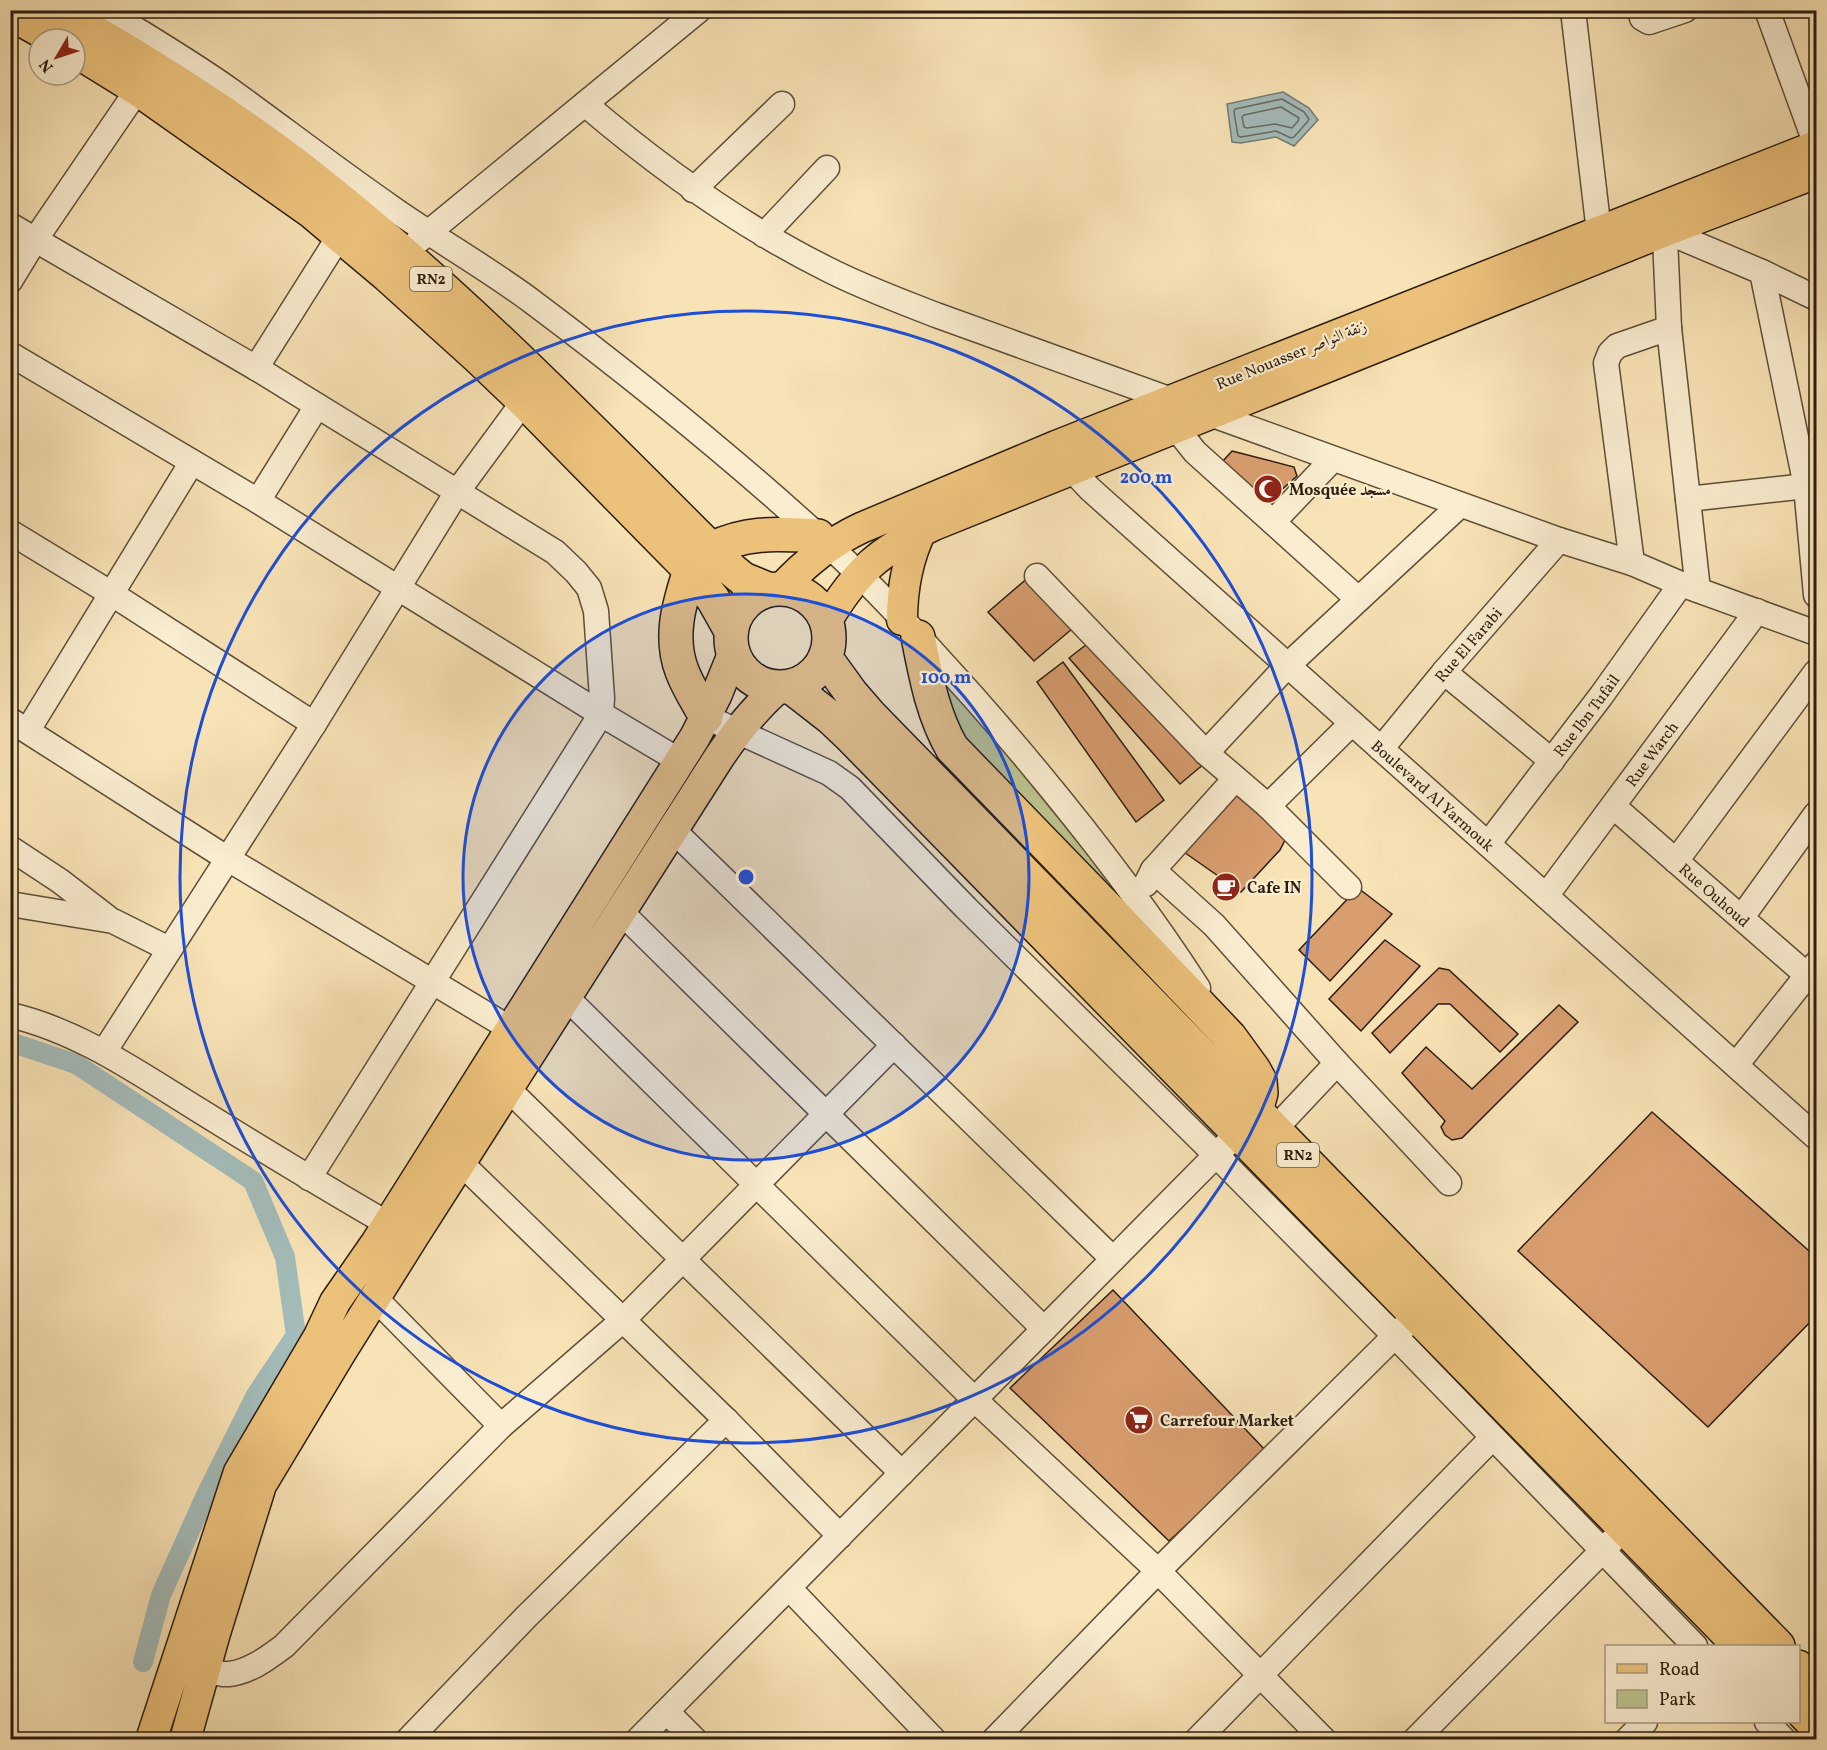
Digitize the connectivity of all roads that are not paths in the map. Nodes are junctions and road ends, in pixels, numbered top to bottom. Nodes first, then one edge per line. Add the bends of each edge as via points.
1 (56, 10) edge
2 (104, 10) edge
3 (699, 10) edge
4 (1573, 10) edge
5 (1640, 10) edge
6 (1685, 10) edge
7 (1767, 10) edge
8 (10, 13) edge
9 (35, 27) edge
10 (87, 57) edge
11 (138, 89) junction
12 (585, 104) junction
13 (782, 104) dead end
14 (1816, 145) edge
15 (827, 168) dead end
16 (1816, 173) edge
17 (693, 190) junction
18 (1664, 219) junction
19 (10, 225) edge
20 (428, 232) junction
21 (1599, 232) junction
22 (340, 235) junction
23 (764, 235) junction
24 (35, 240) junction
25 (402, 254) junction
26 (1762, 272) junction
27 (10, 281) edge
28 (1816, 298) edge
29 (1669, 327) junction
30 (10, 354) edge
31 (256, 368) junction
32 (524, 401) junction
33 (318, 406) junction
34 (1212, 414) junction
35 (1174, 415) junction
36 (1064, 458) junction
37 (1333, 459) junction
38 (192, 462) junction
39 (1811, 486) edge
40 (457, 492) junction
41 (1688, 498) junction
42 (258, 501) junction
43 (1460, 505) junction
44 (1273, 522) junction
45 (921, 531) junction
46 (10, 532) edge
47 (1559, 540) junction
48 (823, 541) junction
49 (700, 560) junction
50 (1632, 562) junction
51 (858, 575) junction
52 (1036, 576) dead end
53 (1689, 587) junction
54 (399, 589) junction
55 (775, 590) junction
56 (112, 594) junction
57 (1816, 596) edge
58 (1358, 599) junction
59 (1757, 611) junction
60 (826, 622) junction
61 (910, 628) junction
62 (1816, 633) edge
63 (732, 643) junction
64 (825, 657) junction
65 (1287, 666) junction
66 (1444, 672) junction
67 (1816, 672) edge
68 (784, 687) junction
69 (601, 714) junction
70 (706, 717) junction
71 (1352, 723) junction
72 (314, 724) junction
73 (19, 725) edge
74 (737, 731) junction
75 (1381, 749) junction
76 (1206, 753) junction
77 (680, 761) junction
78 (1552, 761) junction
79 (1235, 778) junction
80 (1268, 806) junction
81 (1613, 806) junction
82 (1816, 814) edge
83 (673, 830) junction
84 (1488, 844) junction
85 (10, 848) edge
86 (228, 859) junction
87 (1676, 861) junction
88 (1153, 870) junction
89 (1349, 887) dead end
90 (1546, 896) junction
91 (1138, 900) junction
92 (10, 904) edge
93 (621, 912) junction
94 (1742, 917) junction
95 (113, 921) junction
96 (169, 949) junction
97 (1814, 973) edge
98 (433, 983) junction
99 (566, 997) junction
100 (10, 1015) edge
101 (511, 1029) junction
102 (1230, 1037) junction
103 (894, 1045) junction
104 (104, 1052) junction
105 (1337, 1063) junction
106 (1736, 1065) junction
107 (508, 1089) junction
108 (826, 1114) junction
109 (1246, 1132) junction
110 (1816, 1137) edge
111 (461, 1162) junction
112 (309, 1178) junction
113 (1449, 1183) dead end
114 (756, 1185) junction
115 (388, 1224) junction
116 (682, 1259) junction
117 (1113, 1259) junction
118 (375, 1298) junction
119 (623, 1320) junction
120 (1406, 1325) junction
121 (1044, 1329) junction
122 (974, 1400) junction
123 (726, 1420) junction
124 (501, 1426) junction
125 (1492, 1438) junction
126 (902, 1473) junction
127 (1625, 1528) junction
128 (840, 1536) junction
129 (1602, 1551) junction
130 (1158, 1571) junction
131 (789, 1588) junction
132 (1693, 1645) edge
133 (1738, 1645) edge
134 (1776, 1645) edge
135 (178, 1657) junction
136 (1800, 1669) edge
137 (205, 1670) junction
138 (1260, 1675) junction
139 (1816, 1686) edge
140 (1800, 1709) edge
141 (667, 1712) junction
142 (1644, 1723) edge
143 (1768, 1723) edge
144 (1816, 1726) edge
145 (152, 1740) edge
146 (185, 1740) edge
147 (408, 1740) edge
148 (638, 1740) edge
149 (695, 1740) edge
150 (934, 1740) edge
151 (994, 1740) edge
152 (1197, 1740) edge
153 (1324, 1740) edge
154 (1415, 1740) edge
155 (1627, 1740) edge
156 (1784, 1740) edge

1 - 25 highway, RN2 via 253,134 303,170
2 - 20 street via 226,87
3 - 12 street
4 - 21 street
5 - 6 street via 1642,18 1649,22
7 - 14 street
8 - 9 highway
10 - 11 highway, RN2
11 - 22 highway, RN2
11 - 24 street
12 - 17 street
12 - 20 street
13 - 17 street
14 - 18 main road, Rue Nouasser زنقة النواصر
15 - 23 street
16 - 18 main road
17 - 23 street
18 - 21 main road, Rue Nouasser زنقة النواصر
18 - 26 street
18 - 29 street
18 - 34 main road
19 - 24 street
20 - 25 street
20 - 48 street via 569,329
21 - 35 main road, Rue Nouasser زنقة النواصر
22 - 31 street
22 - 32 highway, RN2
23 - 35 street via 882,294
24 - 27 street
24 - 31 street
25 - 49 highway, RN2 via 541,379
26 - 28 street
26 - 39 street
29 - 41 street
29 - 50 street via 1617,346 1606,363
30 - 38 street
31 - 33 street
32 - 40 street
32 - 49 highway, RN2
33 - 40 street
33 - 42 street
34 - 35 main road
34 - 37 street
35 - 36 main road, Rue Nouasser زنقة النواصر
35 - 44 street via 1195,452
36 - 45 main road
36 - 48 main road, Rue Nouasser زنقة النواصر
36 - 65 street, Boulevard Al Yarmouk via 1090,489
37 - 43 street
37 - 44 street
38 - 42 street
38 - 56 street
39 - 41 street
39 - 57 street
40 - 54 street
40 - 69 street via 555,552 589,588 596,611
41 - 53 street
42 - 54 street
43 - 47 street
43 - 58 street
44 - 58 street
45 - 51 main road via 879,555
45 - 61 main road via 903,583
46 - 56 street
47 - 50 street
47 - 66 street, Rue El Farabi
48 - 49 highway via 757,535 736,538
48 - 51 street
48 - 55 main road, Rue Nouasser زنقة النواصر
49 - 55 highway, RN2
49 - 63 highway, RN2
49 - 70 highway via 677,612 676,640 681,669
50 - 53 street
51 - 60 main road
51 - 61 street
52 - 76 street
53 - 59 street
53 - 78 street, Rue Ibn Tufail
54 - 69 street
54 - 72 street
55 - 60 highway, RN2 via 793,591 809,599
55 - 63 highway via 758,594 740,609
56 - 72 street
56 - 73 street
58 - 65 street
59 - 62 street
59 - 81 street, Rue Warch
60 - 64 highway via 829,634
61 - 91 street via 1048,785
61 - 102 highway via 935,711 952,748
63 - 68 highway, RN2 via 746,674 761,683
63 - 70 main road
64 - 68 highway via 811,676
64 - 109 highway, RN2 via 870,715
65 - 71 street, Boulevard Al Yarmouk
65 - 76 street
66 - 75 street, Rue El Farabi
66 - 78 street
67 - 87 street
68 - 74 main road
68 - 109 highway, RN2 via 818,707 850,736
69 - 77 street
69 - 98 street
70 - 74 street
70 - 77 main road
71 - 75 street, Boulevard Al Yarmouk
71 - 80 street
72 - 86 street
73 - 86 street
74 - 83 main road
74 - 109 street via 829,773 850,788 966,908
75 - 84 street, Boulevard Al Yarmouk
76 - 79 street
77 - 101 main road
78 - 84 street, Rue Ibn Tufail
79 - 80 street
79 - 88 street
80 - 89 street
81 - 87 street, Rue Ouhoud
81 - 90 street, Rue Warch
82 - 94 street
83 - 93 main road
83 - 103 street
84 - 90 street, Boulevard Al Yarmouk
85 - 95 street
86 - 96 street
86 - 98 street
87 - 94 street, Rue Ouhoud
88 - 91 street
88 - 105 street via 1214,925
90 - 106 street, Boulevard Al Yarmouk
91 - 102 street
92 - 95 street
93 - 99 main road
93 - 108 street
94 - 97 street, Rue Ouhoud
95 - 96 street
96 - 104 street
97 - 106 street
98 - 101 street
98 - 112 street
99 - 107 main road
99 - 114 street
100 - 104 street via 64,1032
101 - 115 main road
102 - 109 highway via 1260,1081 1261,1093
103 - 108 street
103 - 117 street
104 - 112 street
105 - 109 street
105 - 113 street
106 - 110 street, Boulevard Al Yarmouk
107 - 111 main road
107 - 116 street
108 - 114 street
108 - 121 street
109 - 117 street
109 - 120 highway, RN2
109 - 134 highway, RN2
111 - 118 main road
111 - 119 street
112 - 115 street
114 - 116 street
114 - 122 street
115 - 135 main road via 335,1302 238,1472
116 - 119 street
116 - 126 street
117 - 121 street
118 - 124 street
118 - 137 main road via 261,1485
119 - 123 street
119 - 124 street
120 - 125 street
120 - 127 highway, RN2
120 - 130 street
121 - 122 street
122 - 126 street
122 - 130 street
123 - 128 street
123 - 147 street via 526,1617
124 - 137 street via 284,1646 243,1670 228,1674
125 - 129 street
125 - 138 street
126 - 128 street
127 - 129 street
127 - 133 highway, RN2
128 - 131 street
129 - 132 street
129 - 154 street
130 - 138 street
130 - 151 street
131 - 141 street
131 - 150 street
135 - 137 street
135 - 145 main road
136 - 139 highway
137 - 146 main road
138 - 152 street
138 - 153 street
140 - 144 highway
141 - 148 street
141 - 149 street
142 - 155 street
143 - 156 street

